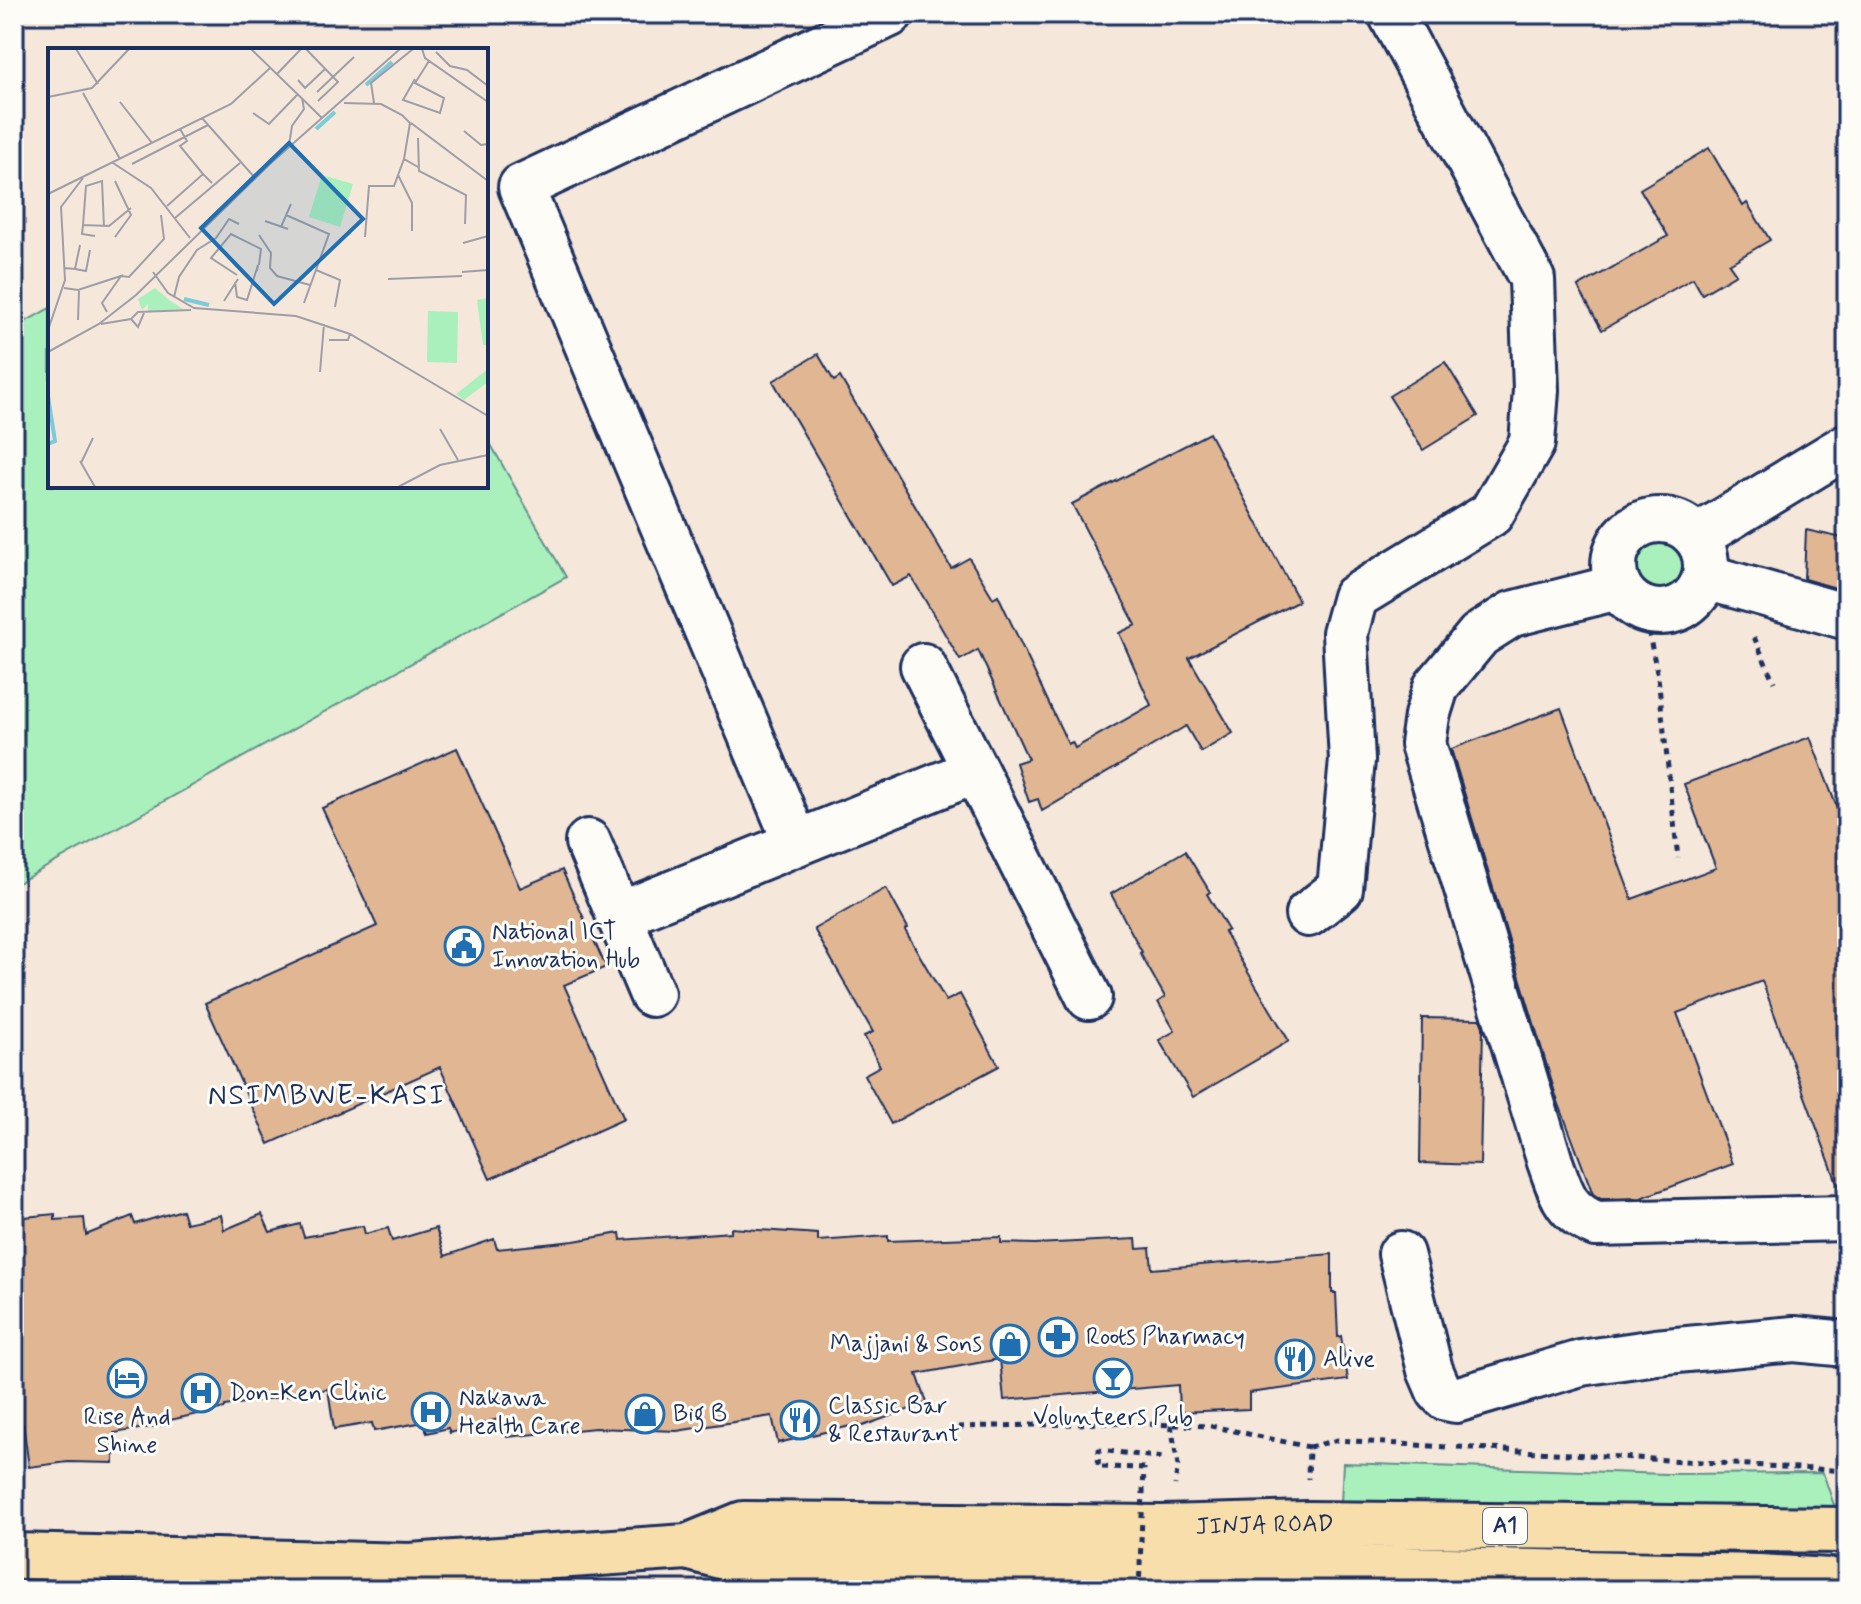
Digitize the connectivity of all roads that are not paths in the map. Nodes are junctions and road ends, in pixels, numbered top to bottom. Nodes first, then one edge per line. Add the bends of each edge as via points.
1 (890, 14) edge
2 (1391, 14) edge
3 (1847, 446) edge
4 (1702, 557) junction
5 (1631, 599) junction
6 (1847, 617) edge
7 (923, 666) dead end
8 (975, 771) junction
9 (588, 842) dead end
10 (796, 843) junction
11 (1308, 914) dead end
12 (619, 915) junction
13 (652, 994) dead end
14 (1089, 997) dead end
15 (1847, 1218) edge
16 (1401, 1254) dead end
17 (1847, 1344) edge
18 (1847, 1530) edge
19 (14, 1556) edge
20 (743, 1559) edge
21 (94, 1560) junction
22 (411, 1578) edge
23 (1509, 1581) edge
24 (14, 1583) edge
25 (1843, 1585) edge

1 - 10 lane via 521,187
2 - 11 lane via 1532,279 1532,443 1491,514 1355,597 1345,633 1352,760 1340,889
3 - 4 lane
4 - 5 lane via 1698,595 1683,607 1664,613
4 - 5 lane via 1684,526 1651,520 1635,526 1622,538 1613,571
4 - 6 lane
5 - 15 lane via 1512,614 1479,635 1436,687 1427,716 1423,744 1550,1162 1566,1203 1579,1218 1596,1224
7 - 8 lane
8 - 10 lane
8 - 14 lane
9 - 12 lane
10 - 12 lane
12 - 13 lane
16 - 17 lane via 1430,1370 1446,1398 1456,1400 1581,1363 1656,1352 1794,1339
18 - 20 highway, JINJA ROAD / A1 via 1308,1524 1162,1528
19 - 21 highway, JINJA ROAD / A1
20 - 22 highway, JINJA ROAD / A1 via 687,1547
20 - 23 highway, JINJA ROAD / A1 via 1318,1567
21 - 22 highway, JINJA ROAD / A1
21 - 24 highway
23 - 25 highway, JINJA ROAD / A1

